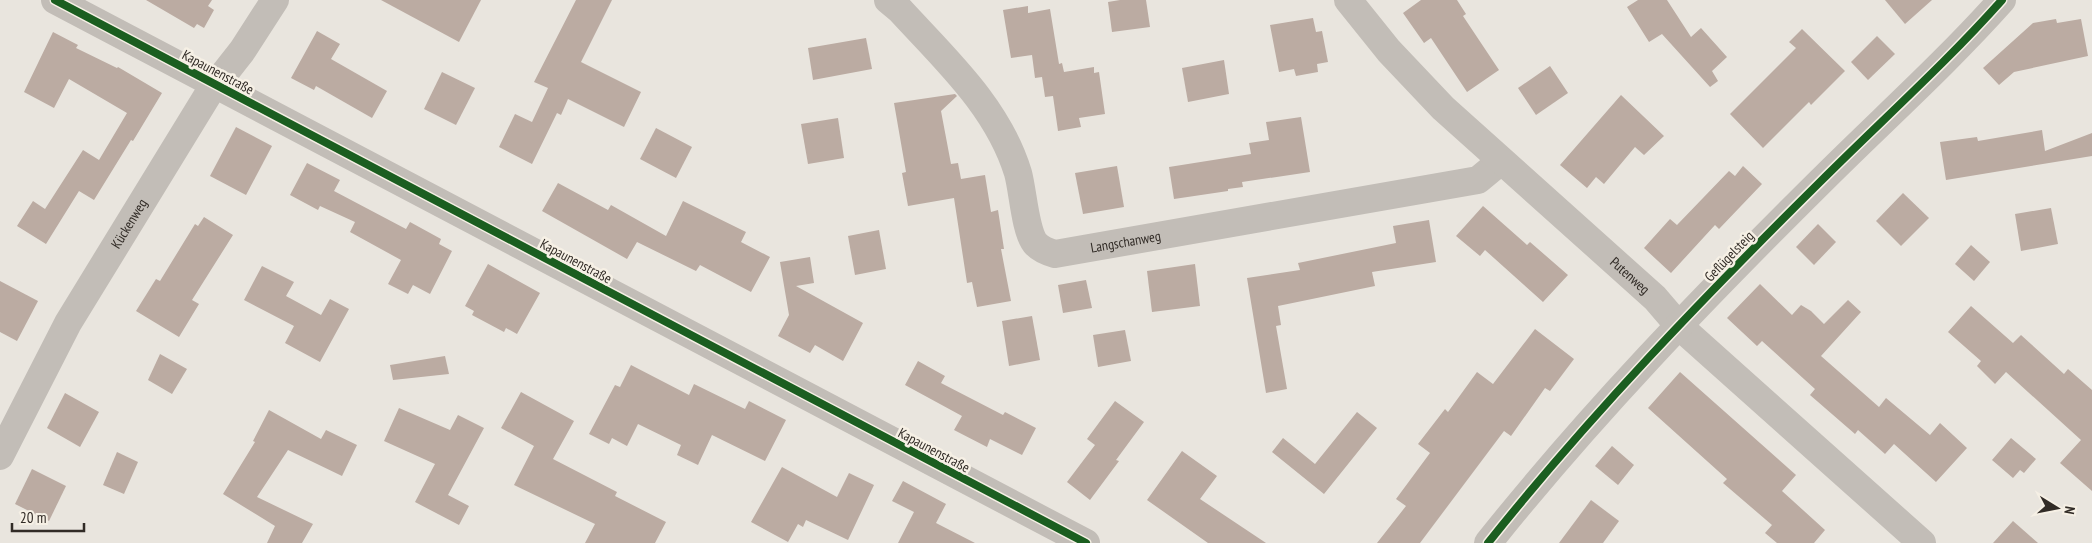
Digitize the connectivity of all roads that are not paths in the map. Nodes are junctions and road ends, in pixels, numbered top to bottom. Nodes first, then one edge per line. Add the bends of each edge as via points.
1 (55, 0) edge
2 (274, 0) edge
3 (888, 0) edge
4 (1348, 0) edge
5 (2002, 0) edge
6 (215, 85) junction
7 (1500, 161) junction
8 (1679, 326) junction
9 (0, 456) edge
10 (1086, 543) edge
11 (1488, 543) edge
12 (1922, 543) edge

1 - 6 street, Kapaunenstraße
2 - 6 street, Kückenweg
3 - 7 street, Langschanweg via 967,82 992,116 1018,173 1031,237 1040,247 1055,254 1478,180
4 - 7 street, Putenweg via 1389,51
5 - 8 street, Geflügelsteig via 1968,38
6 - 9 street, Kückenweg via 68,323
6 - 10 street, Kapaunenstraße
7 - 8 street, Putenweg via 1655,298
8 - 11 street, Geflügelsteig via 1572,441
8 - 12 street, Putenweg

